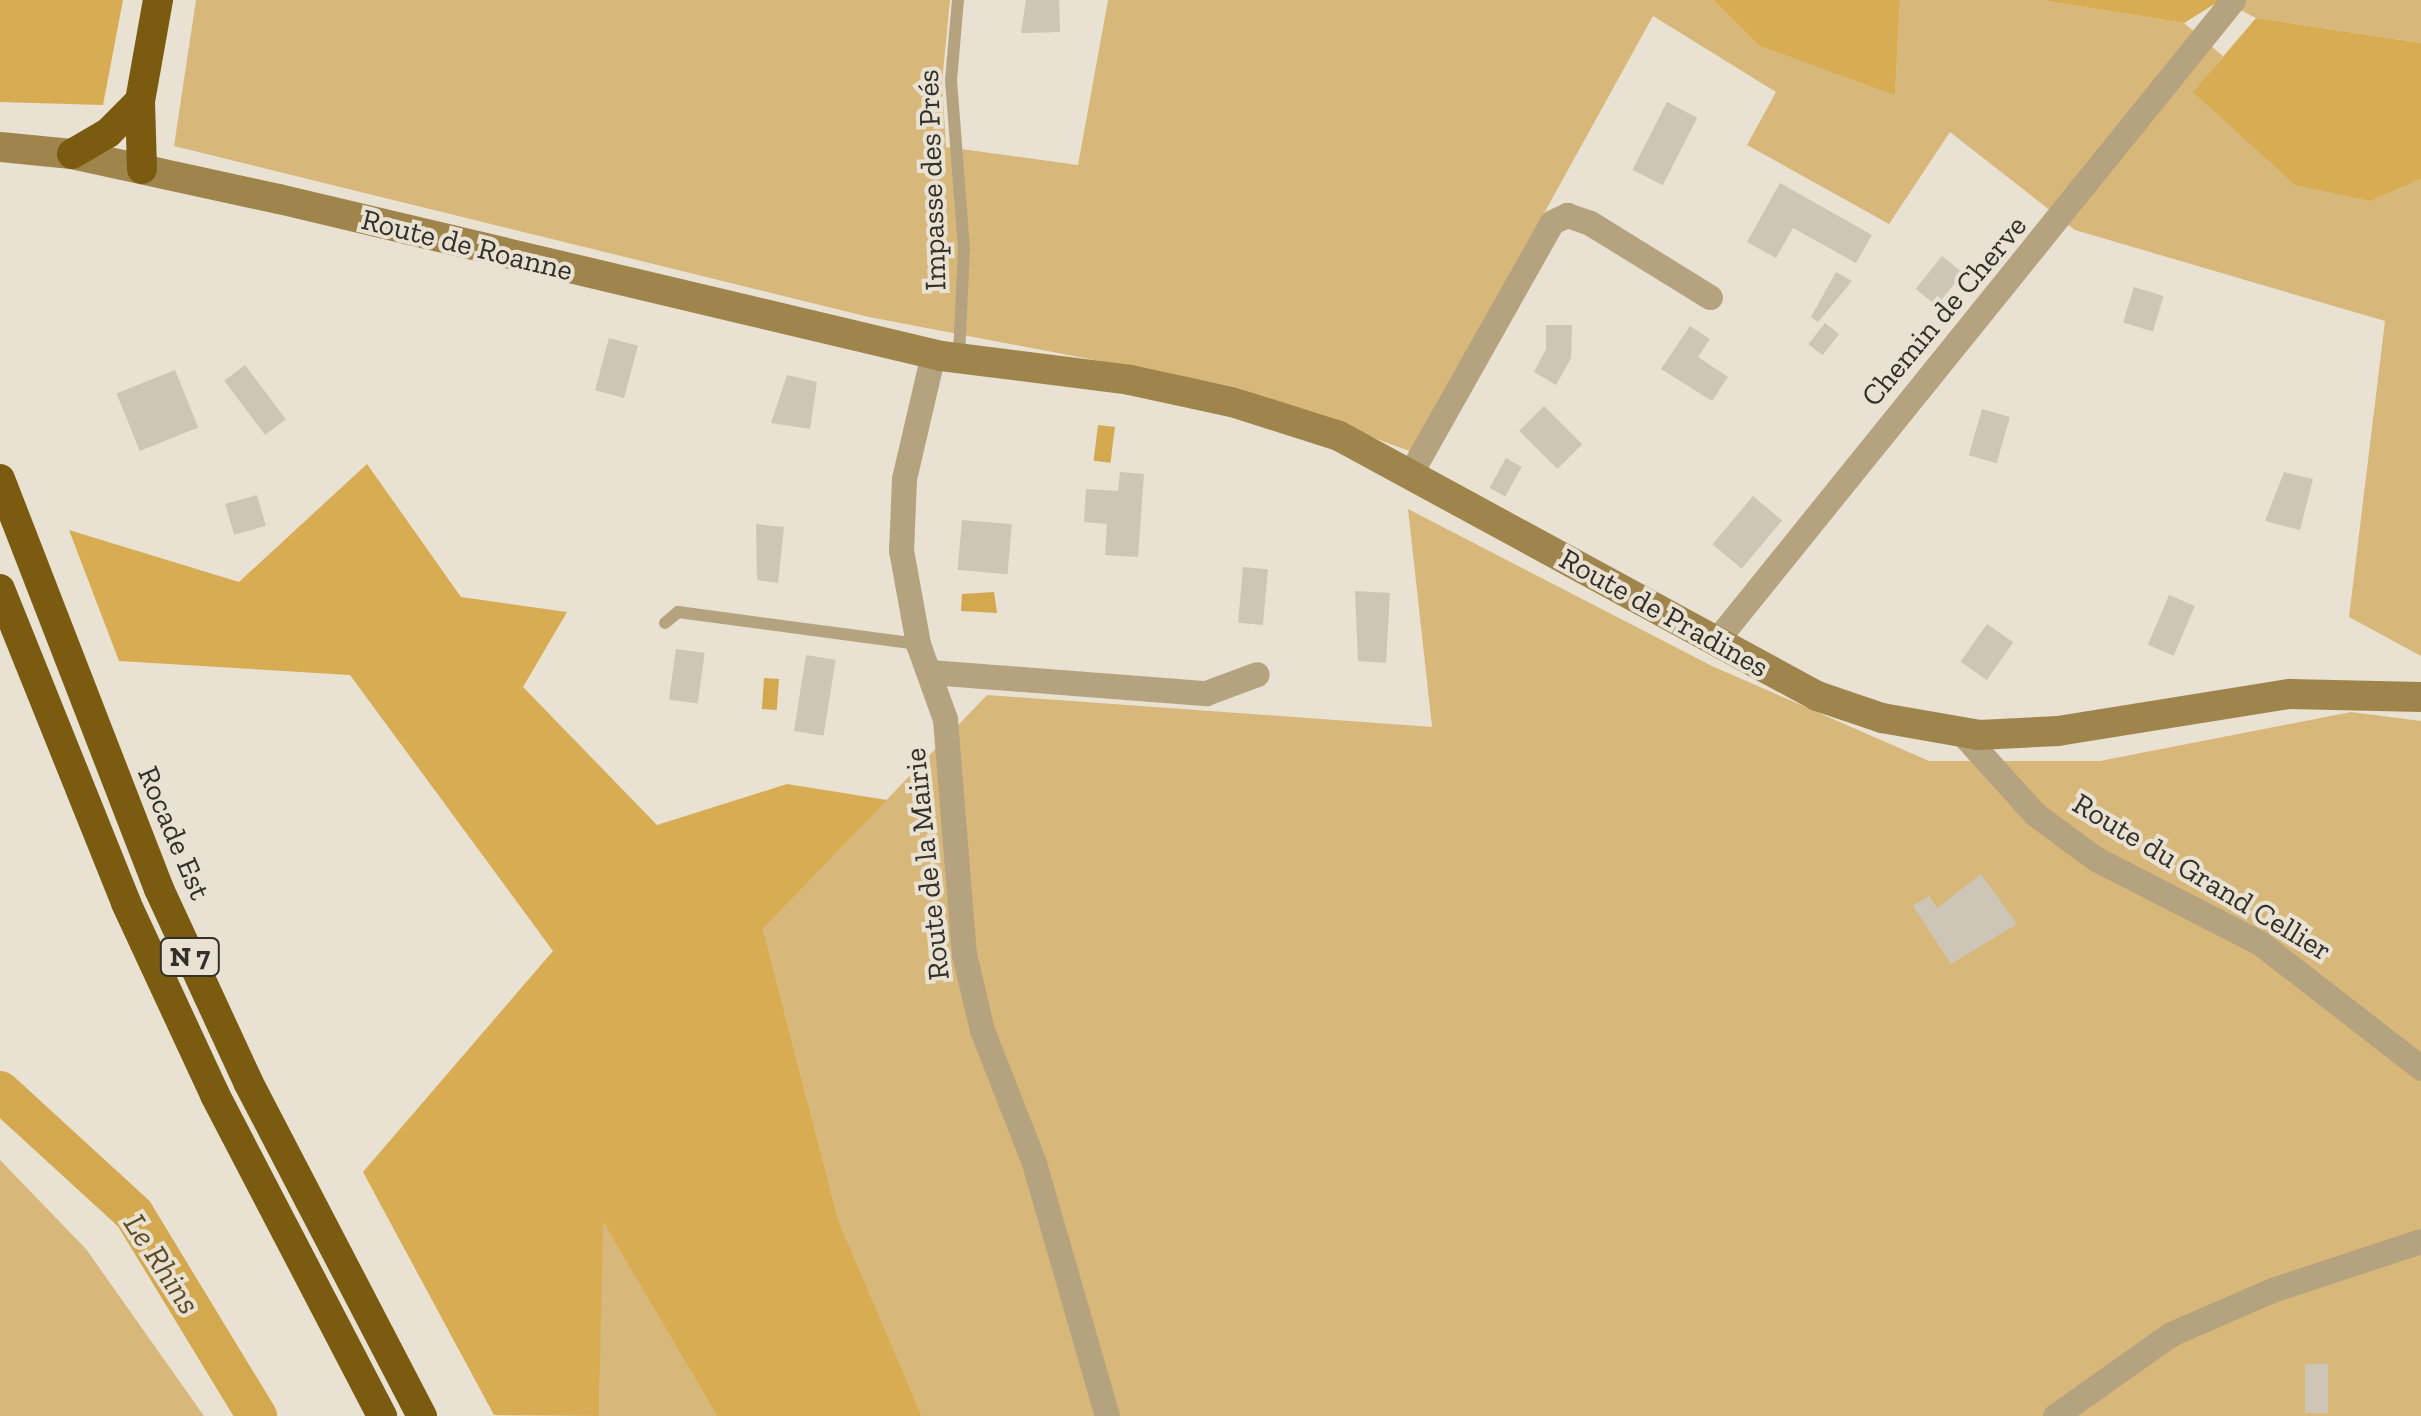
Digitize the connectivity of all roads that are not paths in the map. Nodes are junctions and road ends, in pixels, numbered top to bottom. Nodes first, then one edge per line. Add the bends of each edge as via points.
1 (158, 0) edge
2 (958, 0) edge
3 (2227, 9) edge
4 (140, 101) junction
5 (0, 148) edge
6 (72, 154) junction
7 (142, 169) junction
8 (1710, 296) dead end
9 (946, 356) junction
10 (1410, 474) junction
11 (0, 479) edge
12 (3, 605) edge
13 (665, 623) dead end
14 (1715, 642) junction
15 (918, 644) junction
16 (930, 672) junction
17 (1257, 674) dead end
18 (2421, 697) edge
19 (1960, 731) junction
20 (2421, 1068) edge
21 (2421, 1241) edge
22 (382, 1416) edge
23 (422, 1416) edge
24 (1107, 1416) edge
25 (2055, 1416) edge

1 - 4 highway
2 - 9 lane, Impasse des Prés via 951,80 964,249
3 - 14 street, Chemin de Cherve
4 - 6 highway via 108,134
4 - 7 highway
5 - 6 street, Route de Roanne
6 - 7 street, Route de Roanne
7 - 9 street, Route de Roanne
8 - 10 street via 1590,223 1567,215 1552,222
9 - 10 street, Route de Pradines via 1232,402 1338,436
9 - 15 street, Route de la Mairie via 902,514 901,550
10 - 14 street, Route de Pradines
11 - 23 highway, Rocade Est / N 7 via 78,694 159,889 248,1082
12 - 22 highway, N 7 via 166,990
13 - 15 lane via 678,612
14 - 19 street, Route de Pradines via 1817,696 1882,718
15 - 16 street, Route de la Mairie
16 - 17 street via 1206,693
16 - 24 street, Route de la Mairie via 945,718 964,954 982,1030 1034,1163
18 - 19 street, Route de Pradines via 2290,694 2058,730
19 - 20 street, Route du Grand Cellier via 2035,814 2260,942
21 - 25 street via 2272,1290 2172,1334

